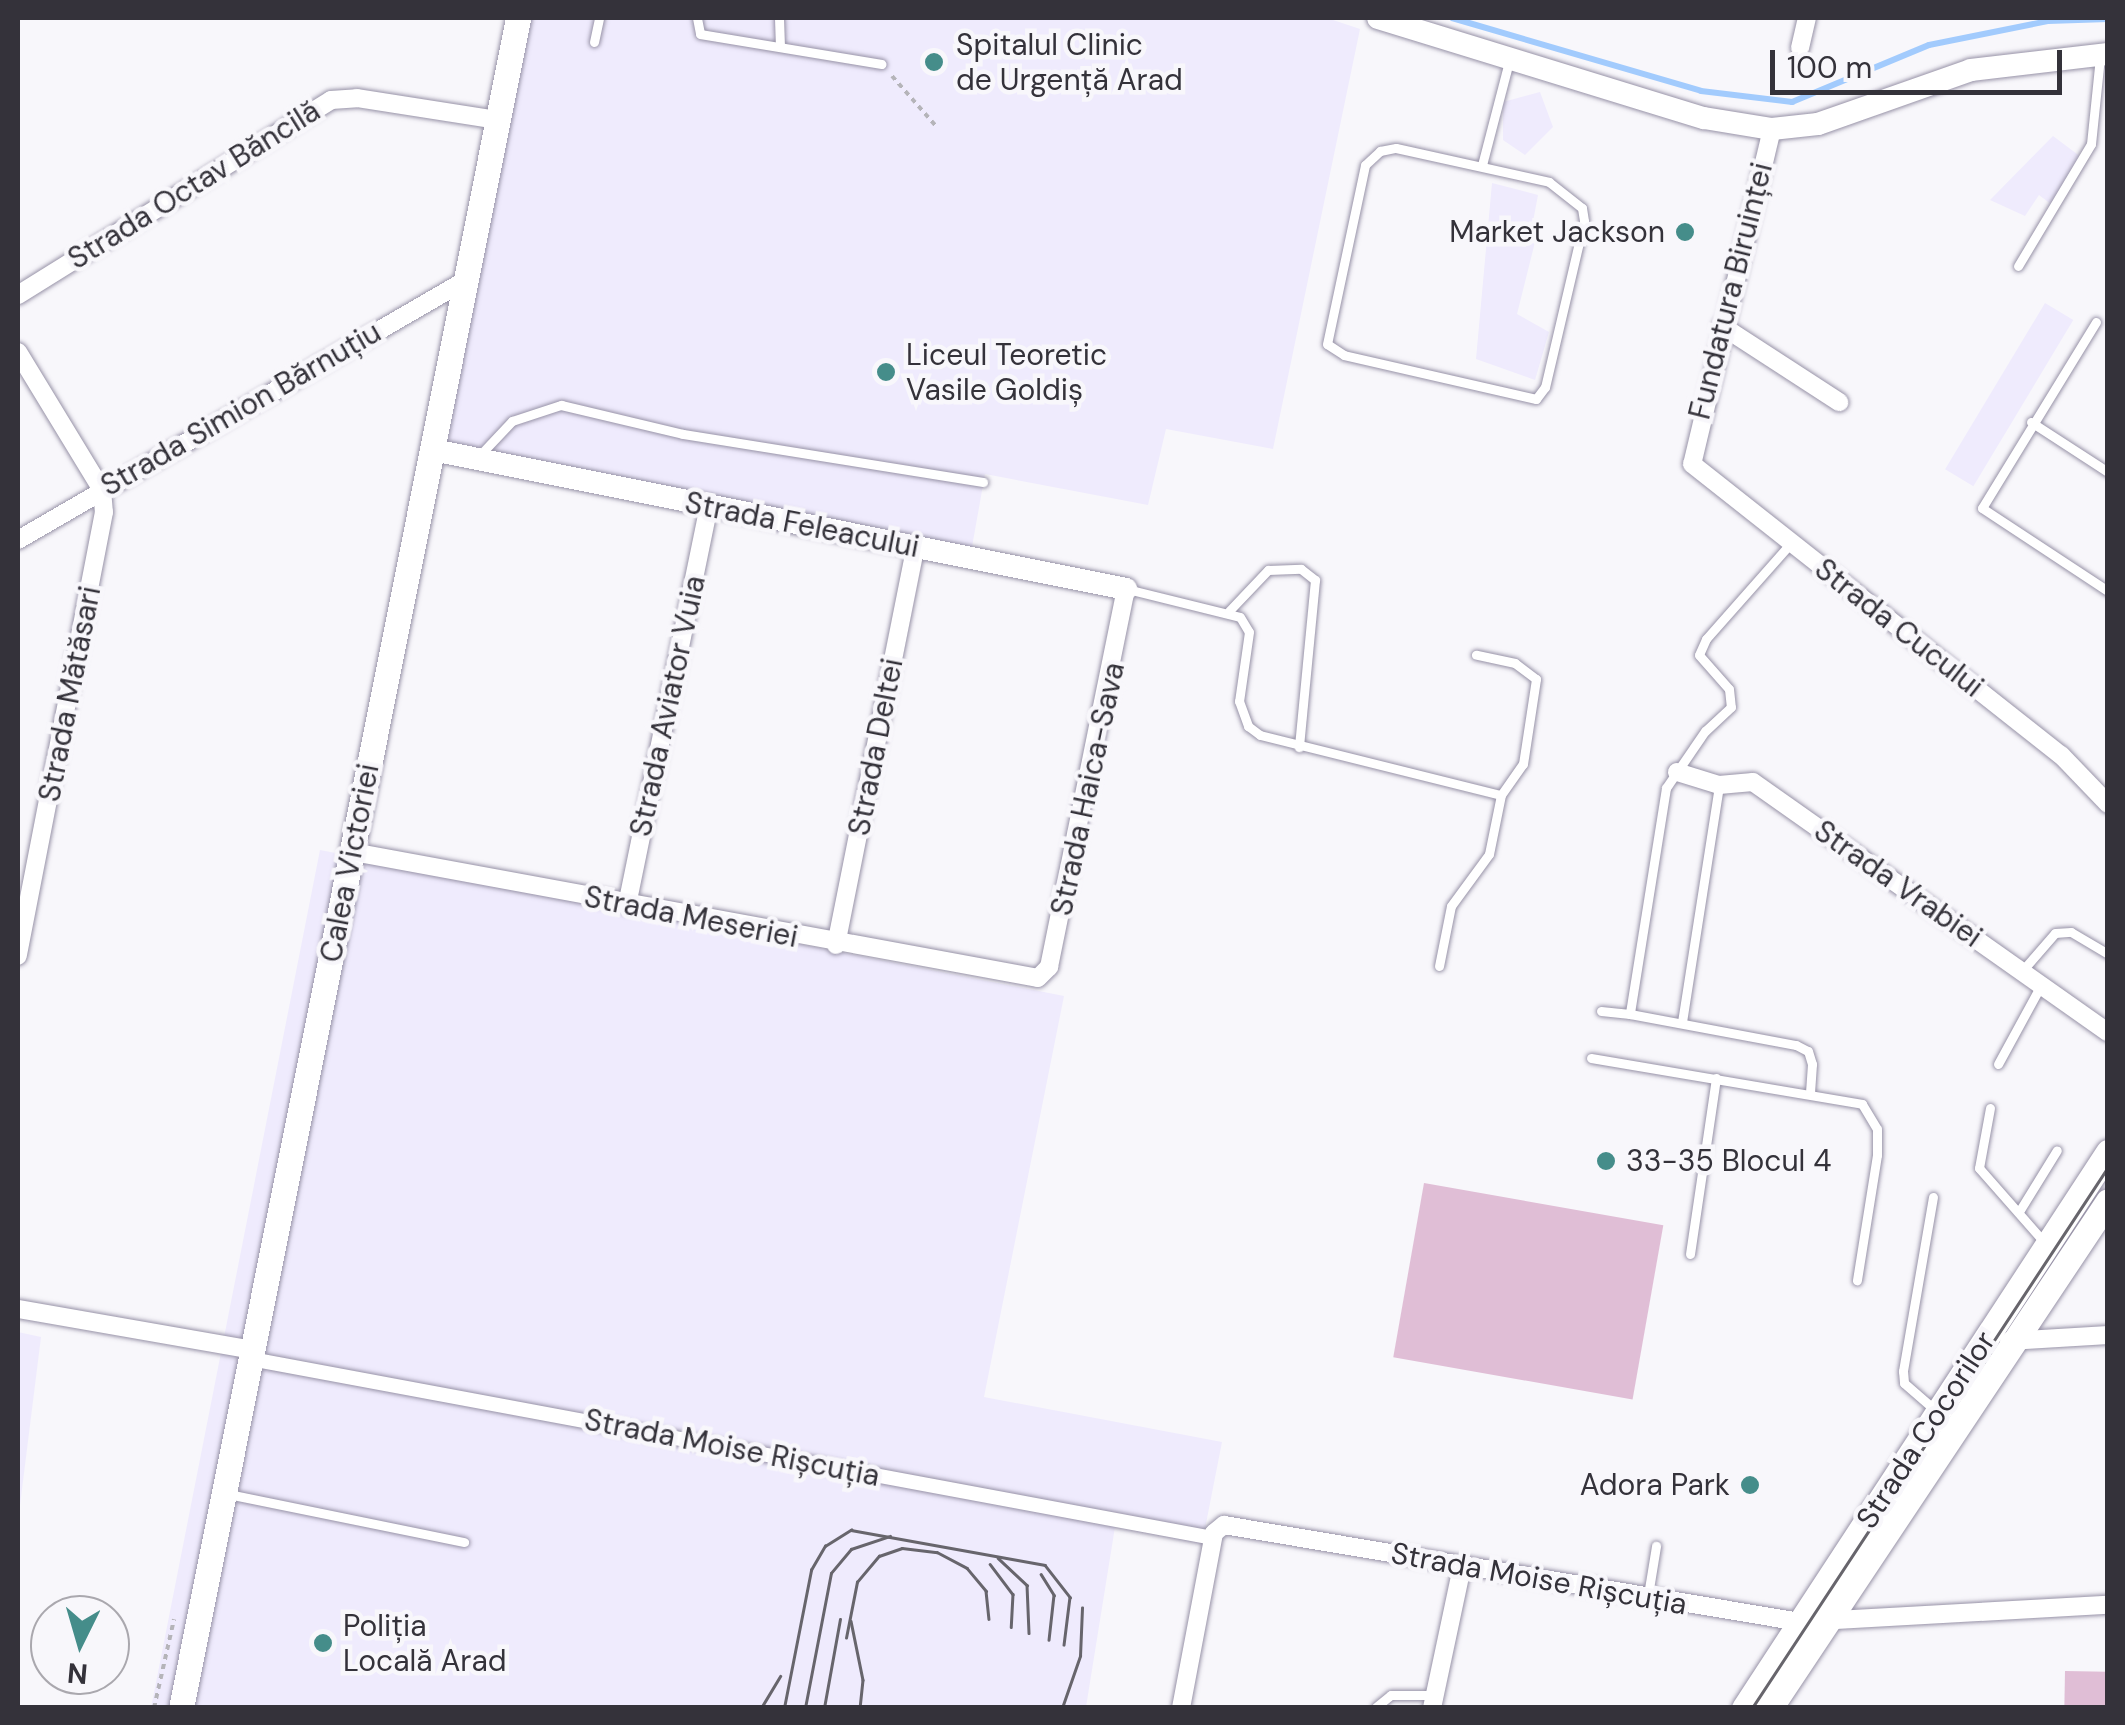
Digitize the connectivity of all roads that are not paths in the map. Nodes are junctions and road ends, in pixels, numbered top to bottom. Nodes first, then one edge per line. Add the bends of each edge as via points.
1 (518, 18) edge
2 (599, 18) edge
3 (697, 18) edge
4 (779, 18) edge
5 (1378, 18) edge
6 (1807, 18) edge
7 (594, 42) dead end
8 (780, 47) junction
9 (1800, 48) dead end
10 (2104, 54) edge
11 (1510, 58) junction
12 (882, 64) road end
13 (496, 120) junction
14 (1772, 129) junction
15 (1482, 165) junction
16 (2018, 266) dead end
17 (466, 280) junction
18 (18, 295) edge
19 (2096, 322) dead end
20 (1722, 326) junction
21 (18, 352) edge
22 (1839, 402) dead end
23 (2032, 422) junction
24 (432, 450) junction
25 (1690, 454) joint
26 (478, 459) junction
27 (2108, 472) edge
28 (983, 482) dead end
29 (102, 490) junction
30 (709, 506) junction
31 (18, 540) edge
32 (1790, 544) junction
33 (915, 548) junction
34 (1126, 588) junction
35 (2108, 591) edge
36 (1229, 611) junction
37 (1476, 655) dead end
38 (1299, 747) junction
39 (1676, 772) junction
40 (1720, 784) junction
41 (1502, 795) junction
42 (2108, 804) edge
43 (353, 852) junction
44 (627, 905) junction
45 (836, 945) junction
46 (2108, 954) edge
47 (18, 956) edge
48 (1439, 966) dead end
49 (2022, 971) junction
50 (1030, 979) joint
51 (2041, 985) junction
52 (1601, 1010) dead end
53 (1630, 1014) junction
54 (1682, 1022) junction
55 (2108, 1032) edge
56 (1591, 1058) dead end
57 (1998, 1064) dead end
58 (1716, 1078) junction
59 (1810, 1092) junction
60 (1990, 1108) dead end
61 (2058, 1150) dead end
62 (2108, 1152) edge
63 (2085, 1186) junction
64 (1933, 1197) dead end
65 (2106, 1209) edge
66 (2020, 1210) junction
67 (2047, 1245) junction
68 (1690, 1254) dead end
69 (1858, 1280) dead end
70 (18, 1309) edge
71 (2108, 1335) edge
72 (2014, 1341) junction
73 (1983, 1342) junction
74 (252, 1354) junction
75 (1936, 1411) junction
76 (225, 1493) junction
77 (1216, 1532) junction
78 (464, 1542) dead end
79 (1656, 1546) dead end
80 (1462, 1568) junction
81 (1648, 1598) junction
82 (2108, 1605) edge
83 (1800, 1622) junction
84 (1827, 1624) junction
85 (1434, 1701) edge
86 (1376, 1707) edge
87 (181, 1708) edge
88 (1181, 1708) edge
89 (1744, 1708) edge
90 (1770, 1708) edge

1 - 13 main road, Calea Victoriei
2 - 7 lane
3 - 8 lane via 700,34
4 - 8 lane
5 - 11 street
6 - 9 street
8 - 12 lane
10 - 14 street via 1971,70 1818,124
10 - 16 lane via 2091,144
11 - 14 street via 1704,118
11 - 15 lane
13 - 17 main road, Calea Victoriei
13 - 18 street, Strada Octav Băncilă via 358,98 332,100
14 - 20 street, Fundatura Biruinței
15 - 15 lane via 1419,150 1370,156 1328,344 1344,355 1536,399 1545,387 1582,208 1562,188
17 - 24 main road, Calea Victoriei
17 - 29 street, Strada Simion Bărnuțiu
19 - 23 lane
20 - 22 street
20 - 25 street, Fundatura Biruinței
21 - 29 street
23 - 27 lane
23 - 35 lane via 1982,508
24 - 26 street, Strada Feleacului
24 - 43 main road, Calea Victoriei
25 - 32 street, Strada Cucului via 1697,470
26 - 28 lane via 512,421 561,406 683,434
26 - 30 street, Strada Feleacului
29 - 31 street, Strada Simion Bărnuțiu
29 - 47 street, Strada Mătăsari via 102,530
30 - 33 street, Strada Feleacului
30 - 44 street, Strada Aviator Vuia
32 - 39 lane via 1706,638 1699,655 1729,690 1731,707
32 - 42 street, Strada Cucului via 2061,755
33 - 34 street, Strada Feleacului
33 - 45 street, Strada Deltei
34 - 36 lane
34 - 50 street, Strada Haica-Sava via 1049,968
36 - 38 lane via 1249,632 1239,701 1248,726
36 - 38 lane via 1268,570 1300,570 1315,580
37 - 41 lane via 1514,662 1536,679 1523,764
38 - 41 lane
39 - 40 street, Strada Vrabiei
39 - 53 lane via 1660,809
40 - 49 street, Strada Vrabiei via 1753,782
40 - 54 lane
41 - 48 lane via 1489,854 1450,906
43 - 44 street, Strada Meseriei
43 - 74 main road, Calea Victoriei
44 - 45 street, Strada Meseriei
45 - 50 street, Strada Meseriei
46 - 49 lane via 2063,931
49 - 51 street, Strada Vrabiei
51 - 55 street, Strada Vrabiei
51 - 57 lane
52 - 53 lane
53 - 54 lane
54 - 59 lane via 1808,1051
56 - 58 lane
58 - 59 lane
58 - 68 lane
59 - 69 lane via 1862,1104 1878,1129
60 - 66 lane via 1979,1168
61 - 66 lane
62 - 63 main road, Strada Cocorilor
63 - 65 lane
63 - 67 main road, Strada Cocorilor
64 - 75 lane via 1903,1372 1904,1382
65 - 72 main road, Strada Cocorilor
66 - 67 lane
67 - 73 main road, Strada Cocorilor
70 - 74 street
71 - 72 street
72 - 73 street
72 - 84 main road, Strada Cocorilor
73 - 75 main road, Strada Cocorilor
74 - 76 main road, Calea Victoriei
74 - 77 street, Strada Moise Rișcuția
75 - 83 main road, Strada Cocorilor
76 - 78 lane
76 - 87 main road, Calea Victoriei
77 - 80 street, Strada Moise Rișcuția
77 - 88 street
79 - 81 lane
80 - 81 street, Strada Moise Rișcuția
80 - 85 street
81 - 83 street, Strada Moise Rișcuția
82 - 84 street, Strada Moise Rișcuția
83 - 84 street, Strada Moise Rișcuția
83 - 89 main road, Strada Cocorilor
84 - 90 main road, Strada Cocorilor
85 - 86 lane via 1392,1695

